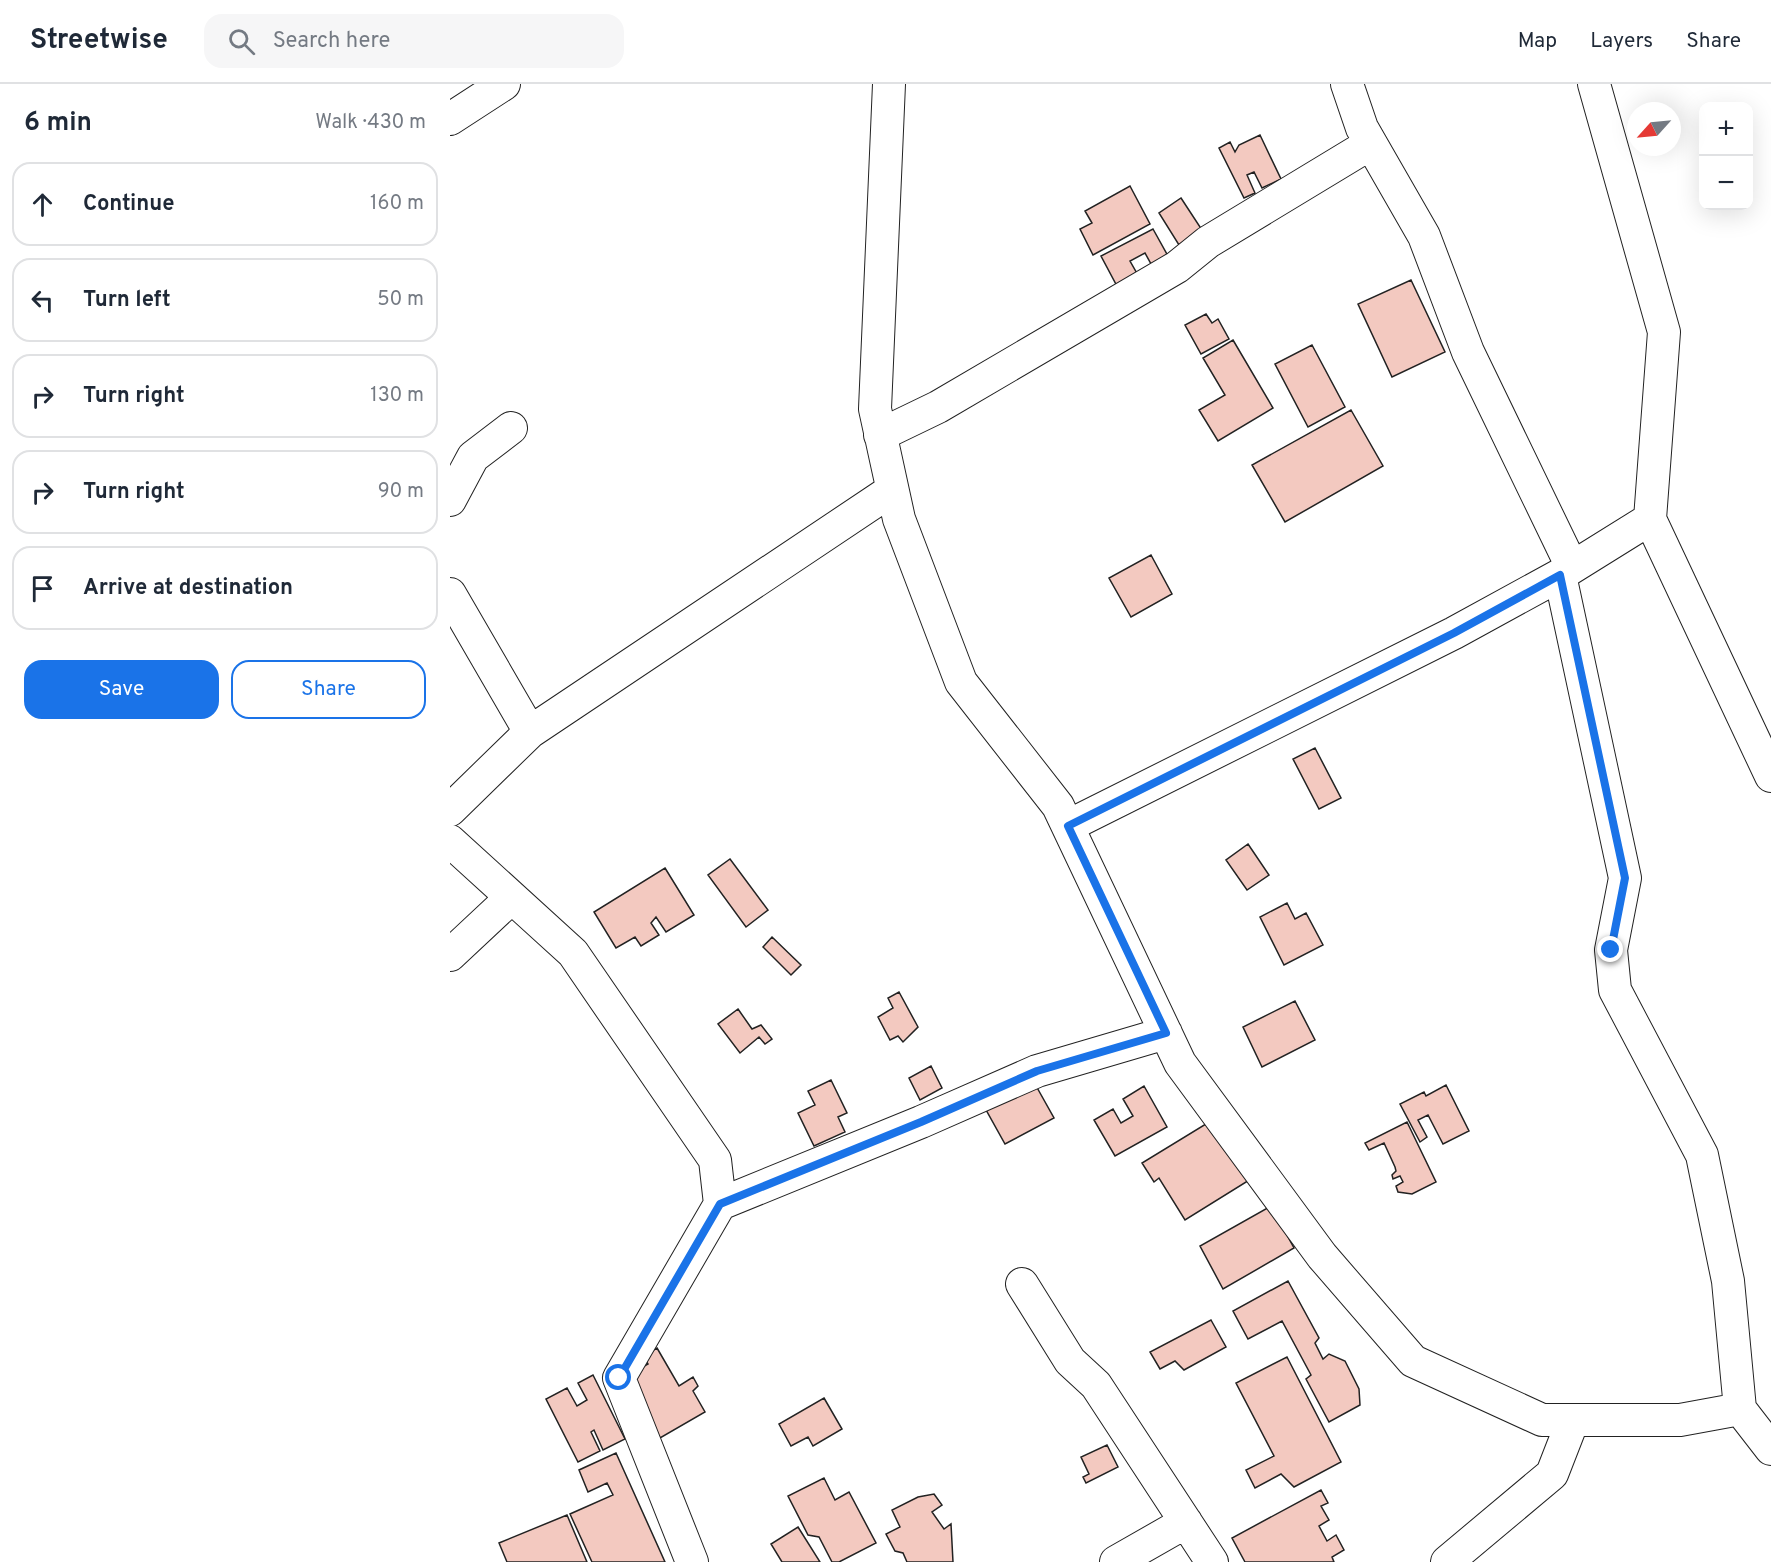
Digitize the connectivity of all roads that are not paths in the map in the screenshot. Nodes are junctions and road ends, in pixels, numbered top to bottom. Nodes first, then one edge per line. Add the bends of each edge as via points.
1 (504, 84) edge
2 (889, 84) edge
3 (1347, 84) edge
4 (1594, 84) edge
5 (450, 119) edge
6 (1370, 144) junction
7 (511, 428) dead end
8 (880, 435) junction
9 (892, 490) junction
10 (450, 500) edge
11 (1650, 519) junction
12 (1566, 571) junction
13 (450, 594) edge
14 (530, 732) junction
15 (1771, 776) edge
16 (450, 810) edge
17 (1068, 826) junction
18 (450, 841) edge
19 (511, 898) junction
20 (450, 955) edge
21 (1166, 1033) junction
22 (720, 1204) junction
23 (1022, 1284) dead end
24 (1740, 1409) junction
25 (1572, 1420) junction
26 (1771, 1449) edge
27 (1186, 1522) junction
28 (1458, 1559) edge
29 (692, 1562) edge
30 (1116, 1562) edge
31 (1212, 1562) edge

1 - 5 street
2 - 8 street via 875,409
3 - 6 street
4 - 11 street via 1664,332
6 - 8 street via 1208,242 1177,267 938,408
6 - 12 street via 1424,236 1468,352
7 - 10 street via 473,457
8 - 9 street
9 - 14 street
9 - 17 street via 899,519 961,682 1058,806
11 - 12 street
11 - 15 street
12 - 17 street via 1454,633
12 - 24 street via 1625,878 1611,950 1615,990 1702,1155 1728,1281
13 - 14 street
14 - 16 street
17 - 21 street
18 - 19 street
19 - 20 street
19 - 22 street via 573,953 716,1161
21 - 22 street via 1037,1071
21 - 25 street via 1180,1063 1322,1256 1413,1361 1542,1420
22 - 29 street via 619,1378
23 - 27 street via 1070,1361 1096,1385
24 - 25 street via 1680,1420
24 - 26 street
25 - 28 street via 1552,1474
27 - 30 street
27 - 31 street

